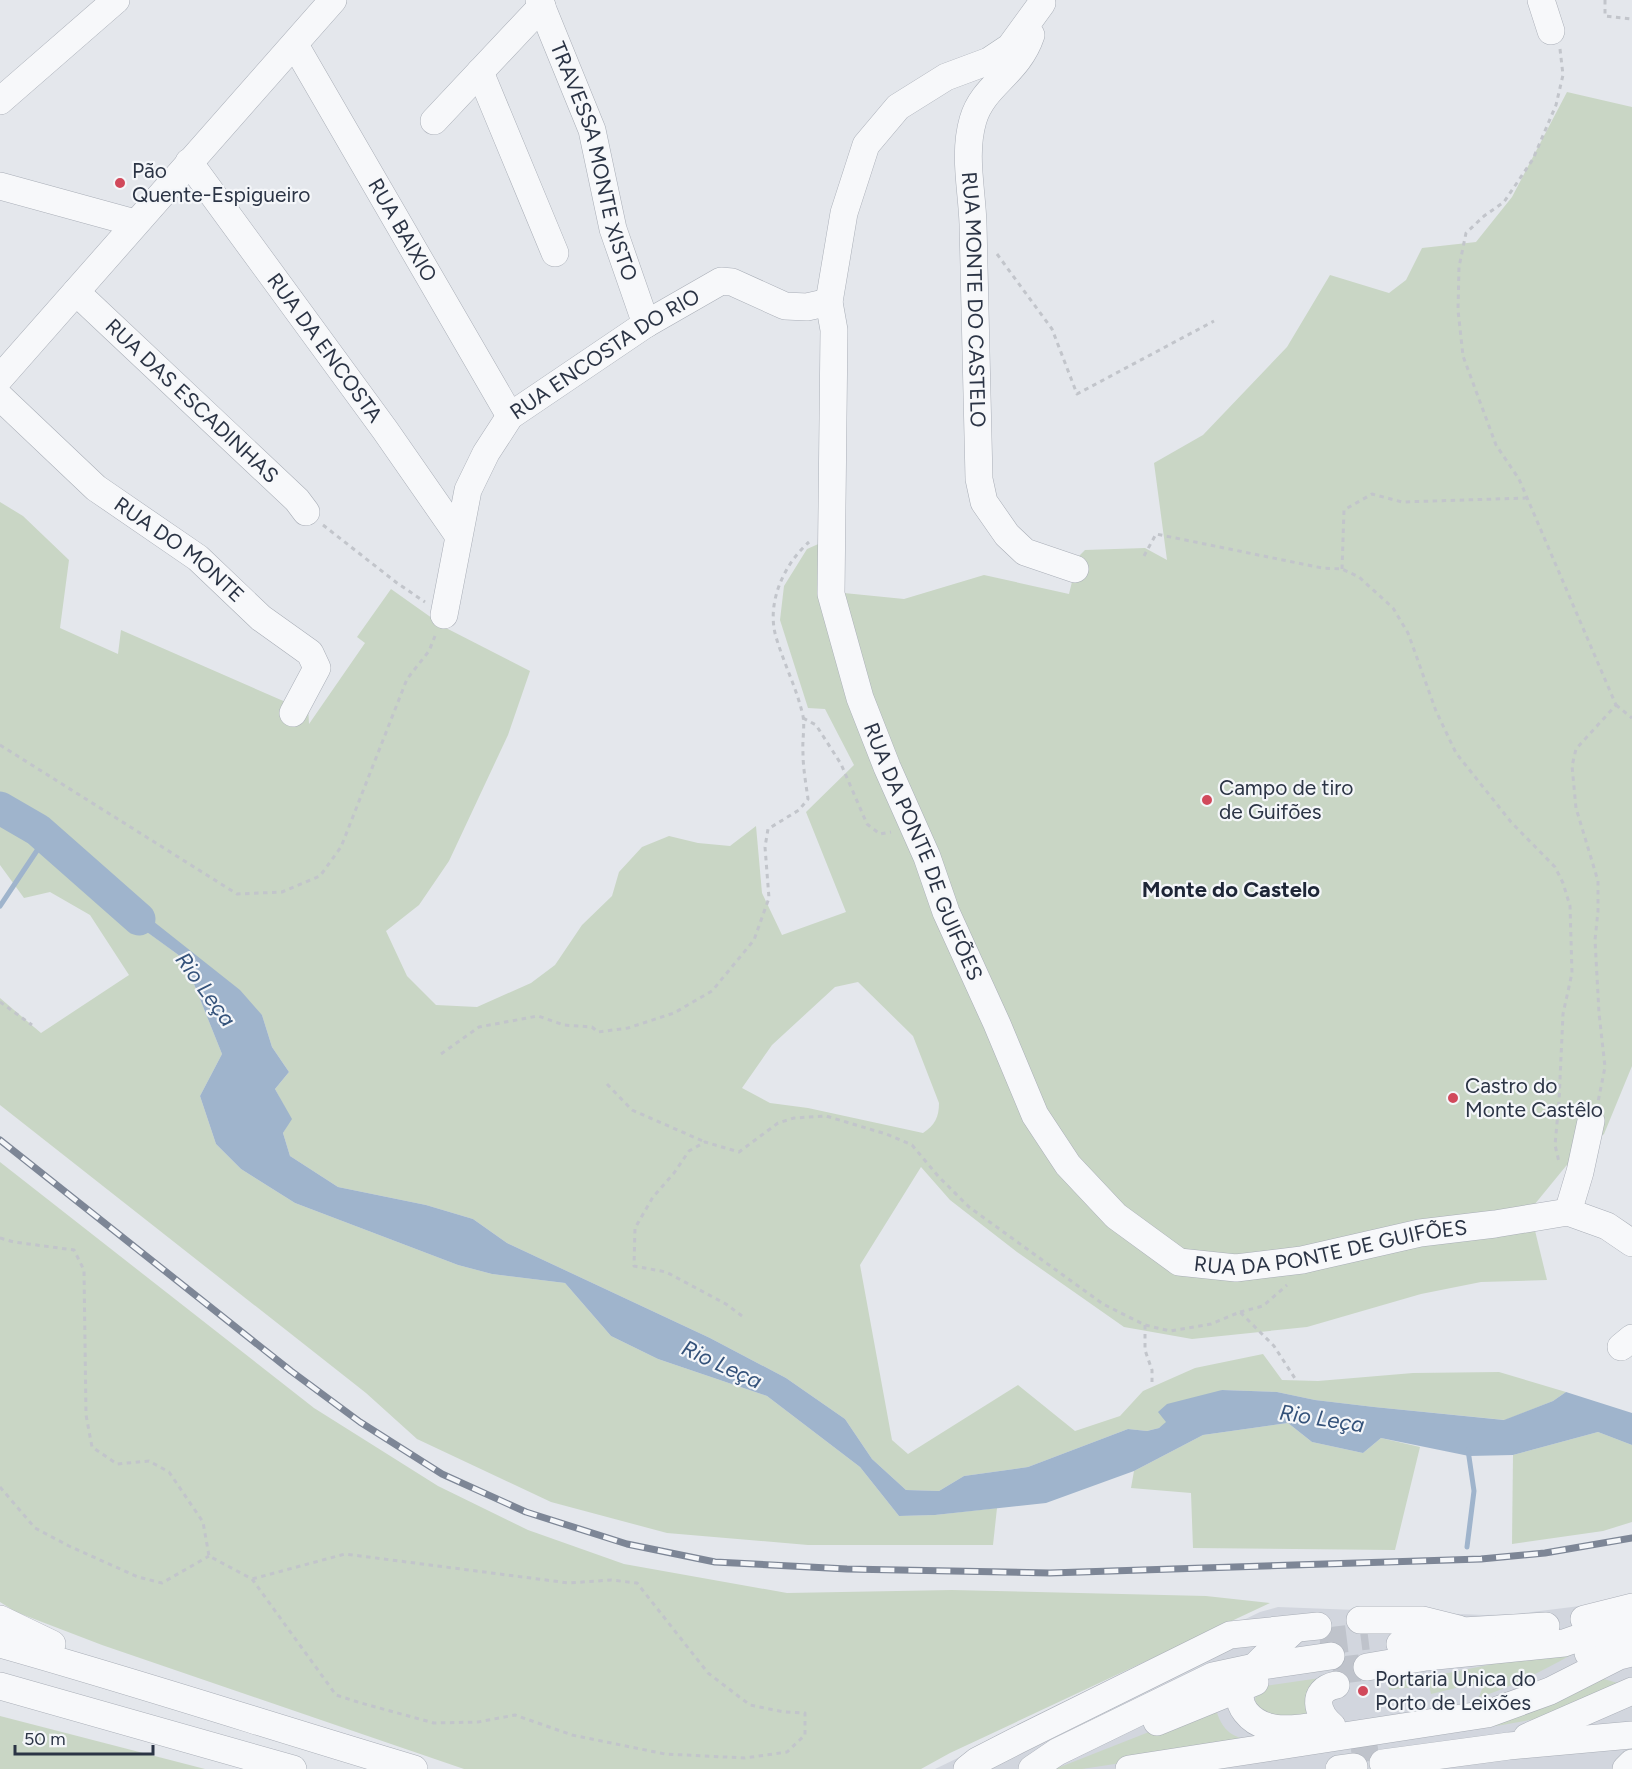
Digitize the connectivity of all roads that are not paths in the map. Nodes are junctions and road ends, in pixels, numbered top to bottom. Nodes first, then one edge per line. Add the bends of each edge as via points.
1 (116, 0) edge
2 (333, 0) edge
3 (1541, 0) edge
4 (1042, 2) edge
5 (540, 3) edge
6 (1551, 31) road end
7 (295, 45) junction
8 (480, 72) junction
9 (0, 101) edge
10 (434, 121) dead end
11 (189, 162) junction
12 (0, 186) edge
13 (135, 223) junction
14 (555, 253) dead end
15 (76, 292) junction
16 (830, 302) junction
17 (646, 324) junction
18 (0, 378) edge
19 (0, 397) edge
20 (510, 416) junction
21 (306, 512) road end
22 (458, 535) junction
23 (1075, 569) dead end
24 (444, 615) road end
25 (293, 713) dead end
26 (1591, 1121) road end
27 (1568, 1212) junction
28 (1632, 1243) edge
29 (1632, 1607) edge
30 (1632, 1615) edge
31 (0, 1619) edge
32 (1632, 1630) edge
33 (0, 1644) edge
34 (1322, 1651) junction
35 (1632, 1653) edge
36 (1255, 1670) junction
37 (1632, 1671) edge
38 (1587, 1672) junction
39 (138, 1683) junction
40 (1632, 1683) edge
41 (0, 1686) edge
42 (1622, 1696) edge
43 (1332, 1726) junction
44 (1632, 1735) edge
45 (1509, 1746) junction
46 (1381, 1754) tunnel mouth
47 (1348, 1762) tunnel mouth
48 (1632, 1763) edge
49 (293, 1769) edge
50 (414, 1769) edge
51 (967, 1769) edge
52 (993, 1769) edge
53 (1034, 1769) edge
54 (1129, 1769) edge
55 (1254, 1769) edge
56 (1448, 1769) edge
57 (1626, 1769) edge

1 - 9 street
2 - 7 street
3 - 6 street
4 - 16 street, RUA DA PONTE DE GUIFÕES via 1010,47 989,61 946,77 898,107 866,145 844,213
4 - 23 street, RUA MONTE DO CASTELO via 1026,50 979,103 968,144 979,480 984,502 1007,535 1025,552
5 - 8 street
5 - 17 street, TRAVESSA MONTE XISTO via 592,130 613,229
7 - 11 street
7 - 20 street, RUA BAIXIO
8 - 10 street
8 - 14 street
11 - 13 street
11 - 22 street, RUA DA ENCOSTA
12 - 13 street
13 - 15 street
15 - 18 street
15 - 21 street, RUA DAS ESCADINHAS
16 - 17 street, RUA ENCOSTA DO RIO via 785,306 732,282 721,281
16 - 27 street, RUA DA PONTE DE GUIFÕES via 834,330 831,594 860,698 911,816 946,912 1035,1115 1068,1165 1116,1216 1179,1262 1236,1268 1302,1260 1420,1233
17 - 20 street, RUA ENCOSTA DO RIO
19 - 25 street, RUA DO MONTE via 96,488 198,558 261,618 310,653 317,668
20 - 22 street, RUA ENCOSTA DO RIO via 468,490
22 - 24 street, RUA ENCOSTA DO RIO
26 - 27 street
27 - 28 street, RUA DA PONTE DE GUIFÕES via 1607,1226
29 - 30 street via 1561,1624 1511,1629 1423,1629 1367,1651 1426,1657 1564,1643 1604,1630
31 - 39 street
32 - 43 street via 1544,1677 1484,1701
33 - 39 street
34 - 36 street
34 - 36 street
34 - 43 street via 1328,1687 1322,1692 1319,1711
34 - 51 street via 1230,1635
34 - 52 street via 1217,1657
35 - 38 street
36 - 43 street via 1240,1699 1244,1712 1268,1727
36 - 53 street via 1069,1759
36 - 53 street via 1213,1676 1056,1752
37 - 38 street via 1616,1667
38 - 54 street via 1550,1691 1487,1714
39 - 50 street
40 - 42 street
41 - 49 street
42 - 45 street
44 - 45 street
45 - 46 street
45 - 56 street
47 - 55 street via 1293,1759
48 - 57 street

